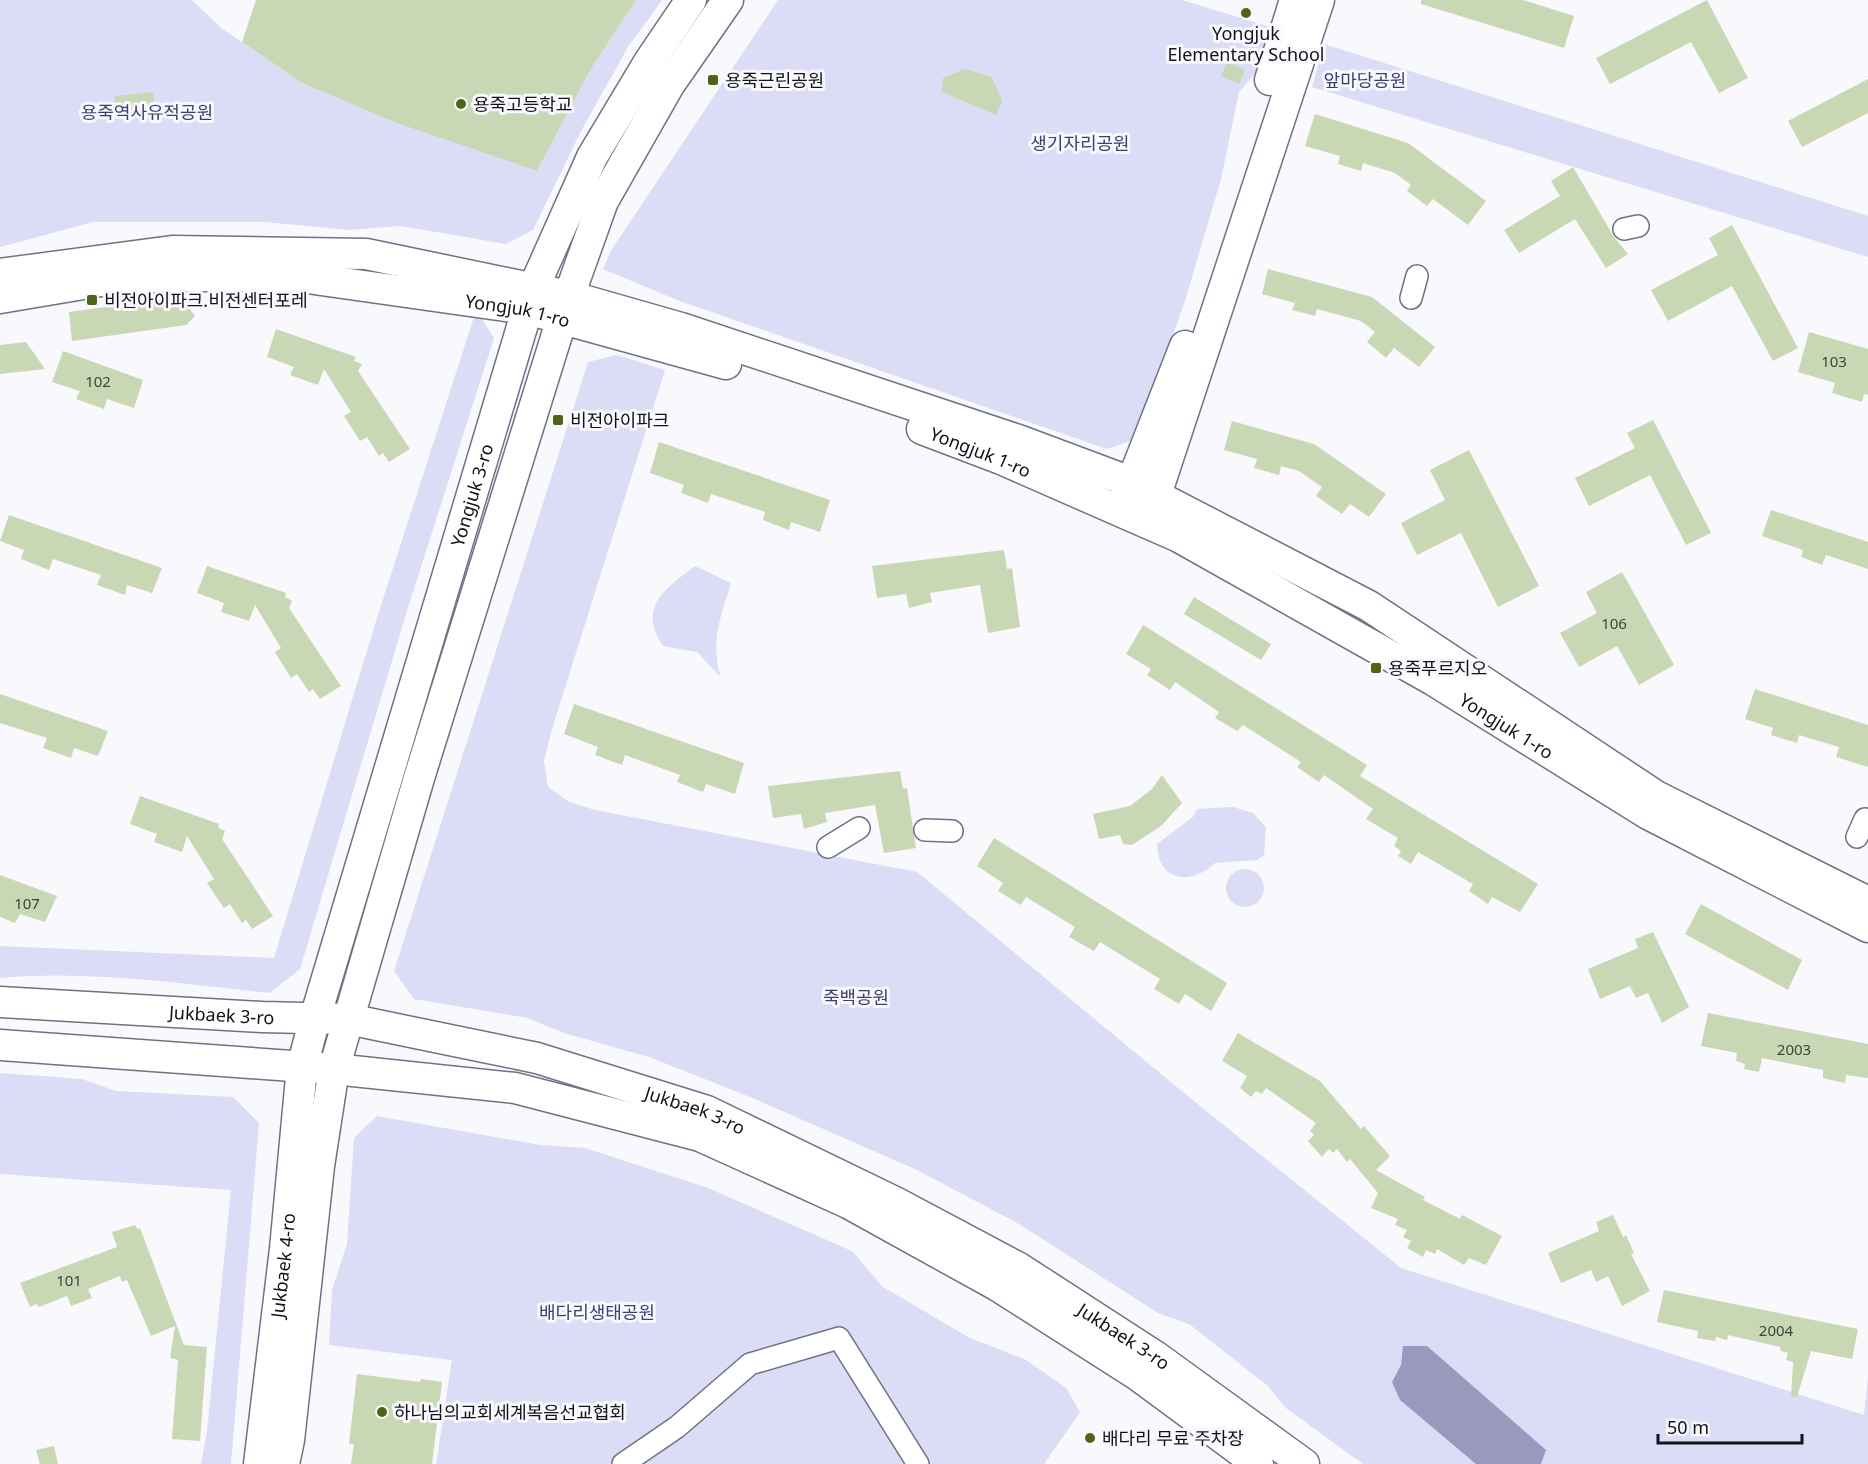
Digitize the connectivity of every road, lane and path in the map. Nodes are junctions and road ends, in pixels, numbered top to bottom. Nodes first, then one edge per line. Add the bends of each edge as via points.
1 (691, 0) edge
2 (728, 0) edge
3 (1295, 0) edge
4 (1319, 0) edge
5 (0, 274) edge
6 (1417, 276) dead end
7 (0, 298) edge
8 (530, 298) junction
9 (1411, 298) dead end
10 (565, 307) junction
11 (1138, 503) junction
12 (859, 828) dead end
13 (925, 830) dead end
14 (952, 831) dead end
15 (828, 847) dead end
16 (1868, 902) edge
17 (1868, 927) edge
18 (0, 1002) edge
19 (315, 1018) junction
20 (348, 1019) junction
21 (0, 1045) edge
22 (302, 1067) junction
23 (334, 1069) junction
24 (259, 1464) edge
25 (284, 1464) edge
26 (623, 1464) edge
27 (918, 1464) edge
28 (1258, 1464) edge
29 (1304, 1464) edge

1 - 8 street, Yongjuk 3-ro via 592,157
2 - 10 street, Jukbaek 4-ro via 669,86 603,201
3 - 11 street
4 - 11 street
5 - 8 street via 172,251 366,254
6 - 9 street
7 - 8 street, Yongjuk 1-ro via 107,280 183,276 293,276
8 - 10 street, Yongjuk 1-ro
8 - 19 street, Yongjuk 3-ro
10 - 11 street, Yongjuk 1-ro via 684,352 857,404 1001,459
10 - 20 street, Jukbaek 4-ro
11 - 16 street via 1369,606 1656,796
11 - 17 street, Yongjuk 1-ro via 1179,537 1433,680 1648,814
12 - 15 street
13 - 14 street
18 - 19 street, Jukbaek 3-ro
19 - 20 street, Jukbaek 3-ro
19 - 22 street, Yongjuk 3-ro
20 - 23 street, Jukbaek 4-ro
20 - 29 street, Jukbaek 3-ro via 537,1058 707,1111 895,1202 1019,1268 1155,1356
21 - 22 street, Jukbaek 3-ro
22 - 23 street, Jukbaek 3-ro
22 - 24 street, Jukbaek 4-ro
23 - 25 street, Jukbaek 4-ro
23 - 28 street, Jukbaek 3-ro via 515,1088 700,1136 848,1203 998,1286 1136,1374
26 - 27 street via 677,1428 750,1364 839,1338

